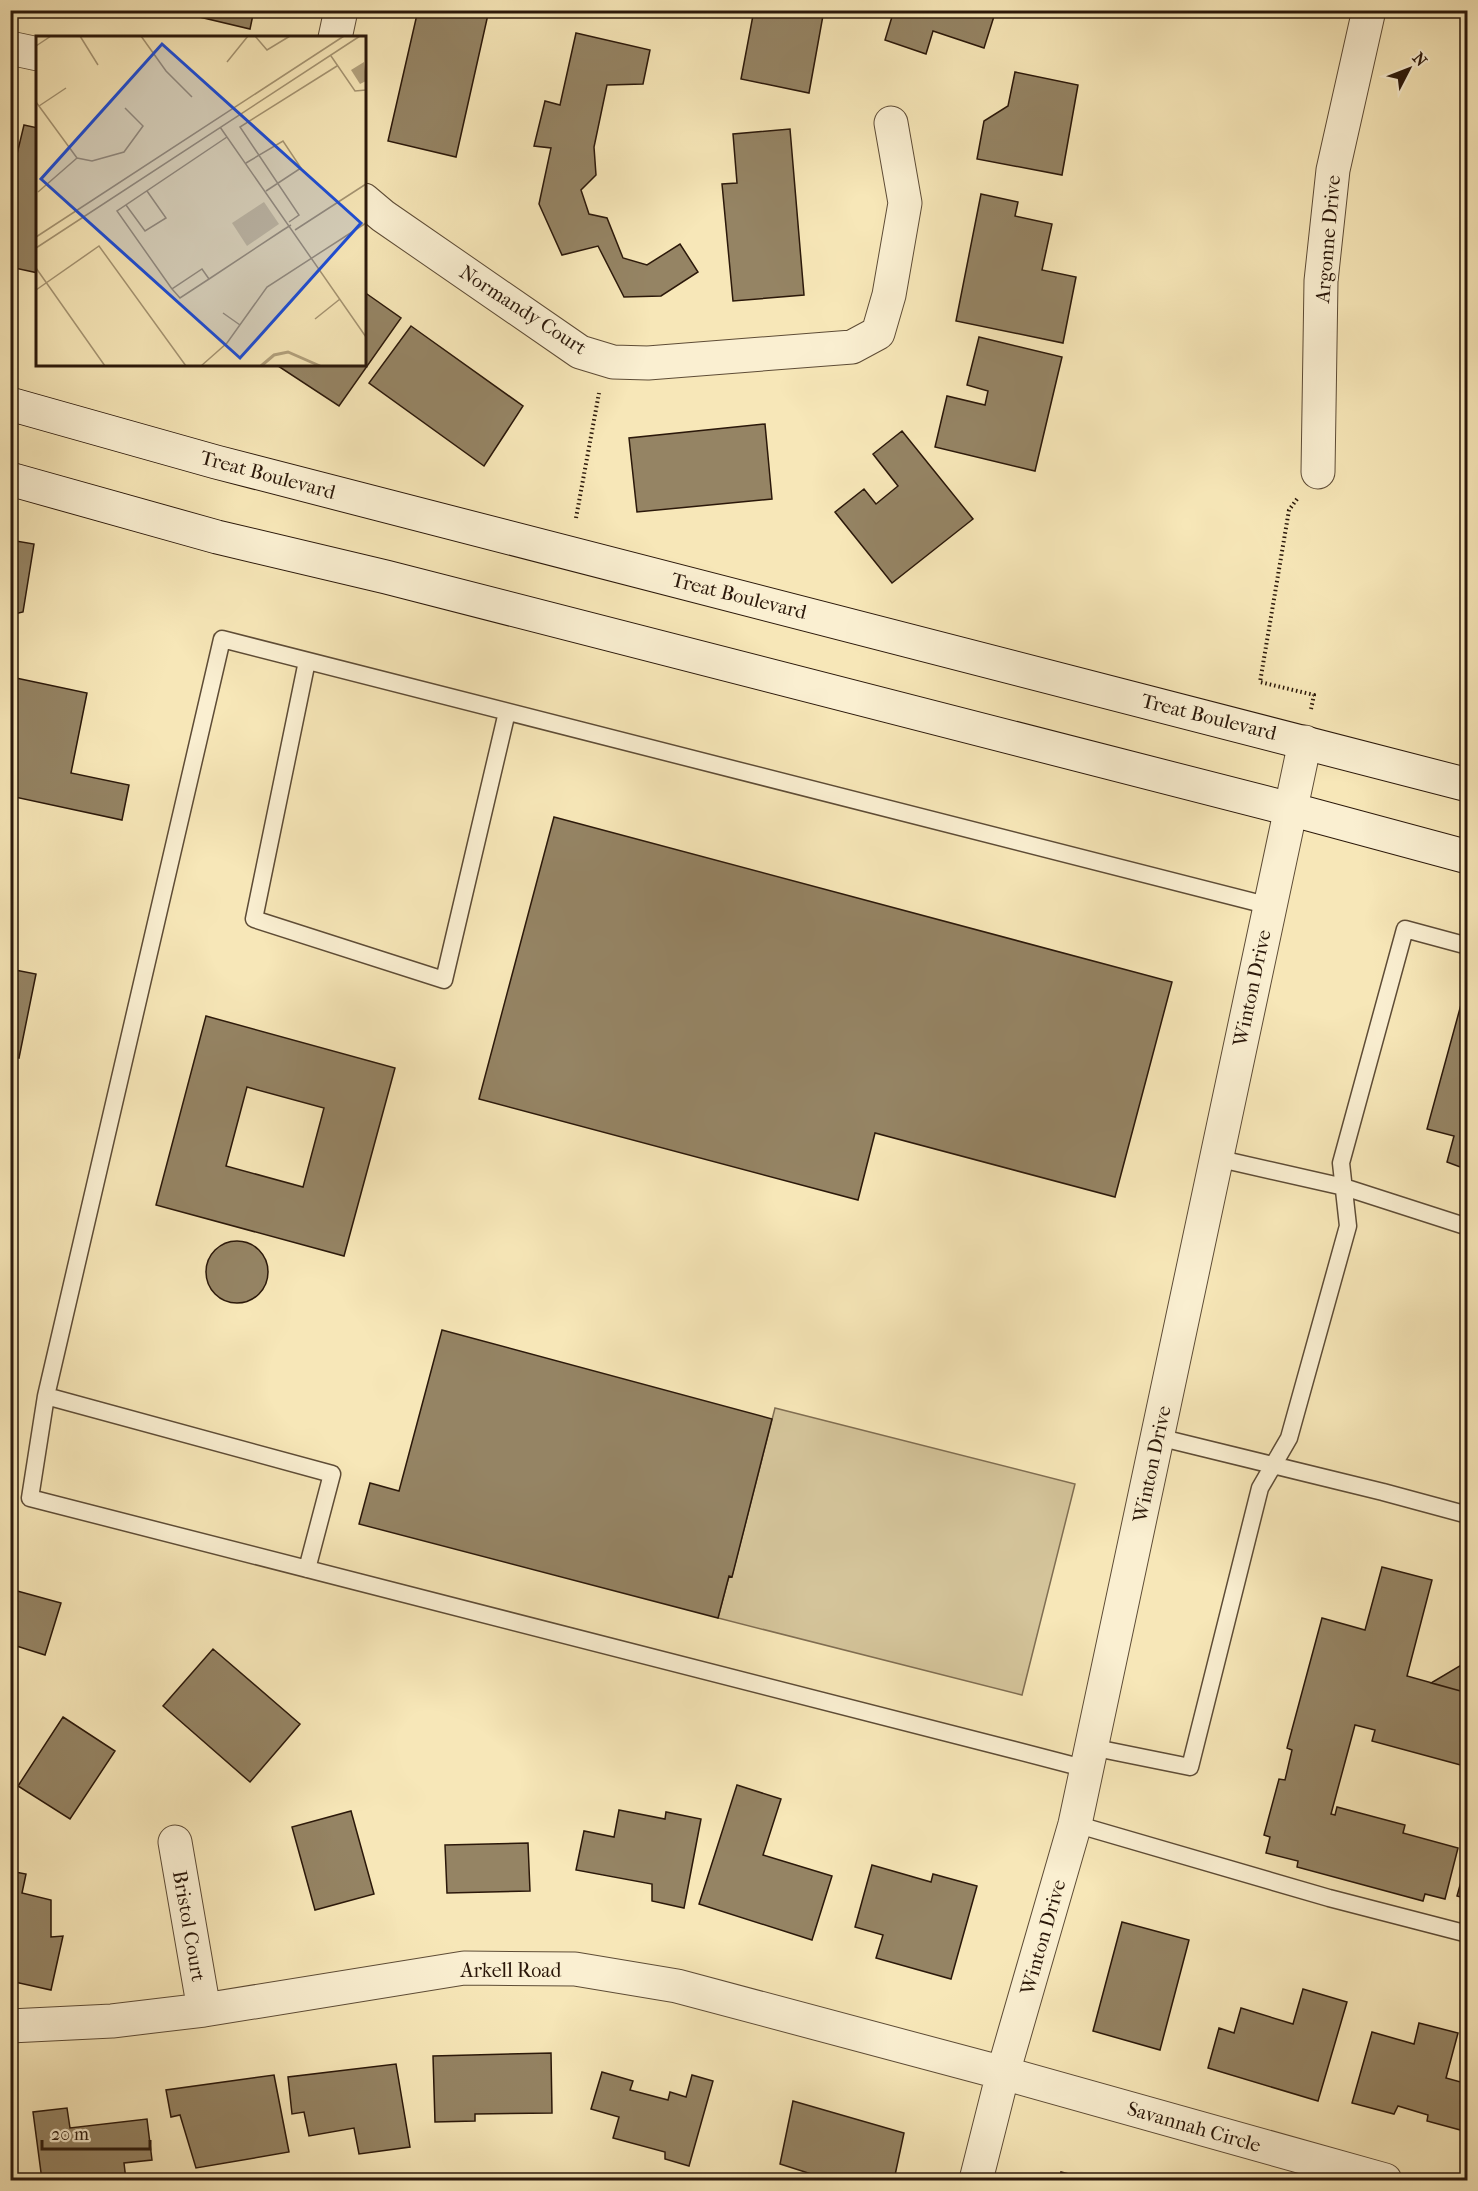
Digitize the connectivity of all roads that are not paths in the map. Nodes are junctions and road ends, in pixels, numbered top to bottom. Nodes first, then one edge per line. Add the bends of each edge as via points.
1 (341, 10) edge
2 (1369, 10) edge
3 (335, 36) edge
4 (10, 48) edge
5 (36, 54) edge
6 (891, 123) dead end
7 (366, 202) edge
8 (10, 404) edge
9 (1318, 472) road end
10 (10, 479) edge
11 (307, 661) junction
12 (507, 712) junction
13 (1305, 742) junction
14 (1467, 785) edge
15 (1290, 808) junction
16 (1467, 856) edge
17 (1270, 906) junction
18 (1467, 946) edge
19 (1216, 1158) junction
20 (1344, 1187) junction
21 (1467, 1227) edge
22 (46, 1396) junction
23 (1158, 1437) junction
24 (1275, 1466) junction
25 (1467, 1515) edge
26 (307, 1569) junction
27 (1089, 1758) junction
28 (1075, 1824) junction
29 (175, 1842) dead end
30 (1467, 1934) edge
31 (204, 2010) junction
32 (10, 2026) edge
33 (1004, 2073) junction
34 (976, 2181) edge
35 (1385, 2181) edge

1 - 3 street
2 - 9 street, Argonne Drive via 1334,170 1321,281
4 - 5 street
6 - 7 street, Normandy Court via 905,203 889,295 878,333 852,347 648,363 613,362 580,352
8 - 13 street, Treat Boulevard via 216,462
10 - 15 street via 217,537
11 - 12 lane
11 - 12 lane via 254,919 444,980
11 - 22 lane via 222,639
12 - 17 lane
13 - 14 street, Treat Boulevard
13 - 15 street, Winton Drive
15 - 16 street
15 - 17 street, Winton Drive
17 - 19 street, Winton Drive
18 - 20 lane via 1406,929 1341,1162
19 - 20 lane
19 - 23 street, Winton Drive
20 - 21 lane
20 - 24 lane via 1348,1226 1289,1438
22 - 26 lane via 30,1498
22 - 26 lane via 332,1474
23 - 24 lane
23 - 27 street, Winton Drive
24 - 25 lane
24 - 27 lane via 1260,1488 1190,1767
26 - 27 lane
27 - 28 street, Winton Drive
28 - 30 lane
28 - 33 street, Winton Drive
29 - 31 street, Bristol Court
31 - 32 street, Arkell Road
31 - 33 street, Arkell Road via 464,1968 575,1969 677,1986
33 - 34 street, Winton Drive
33 - 35 street, Savannah Circle

